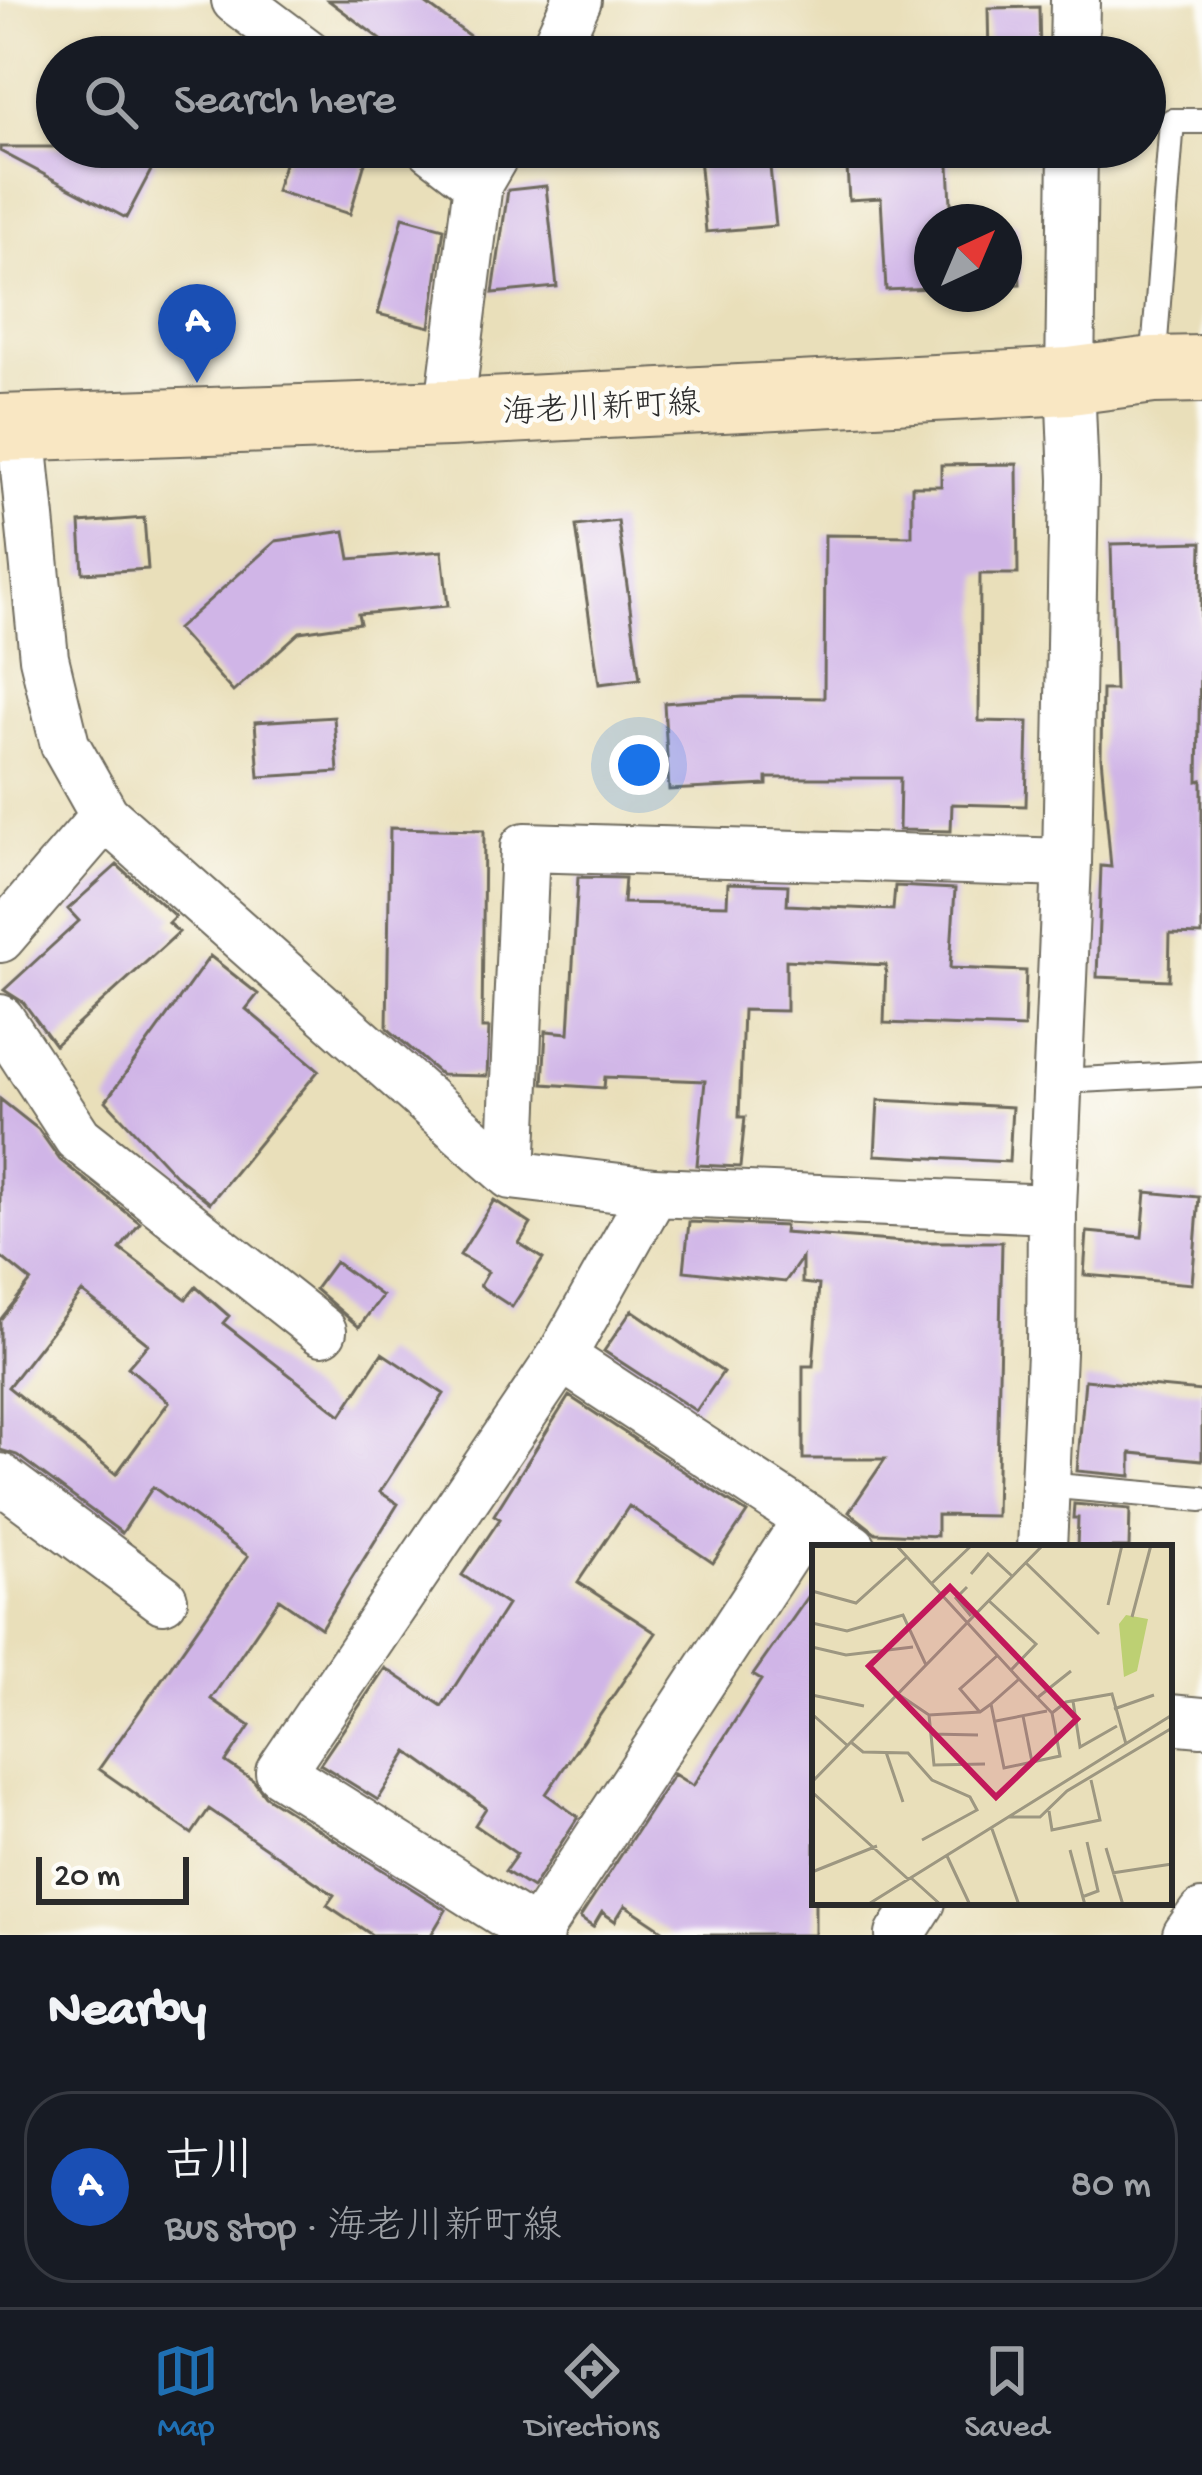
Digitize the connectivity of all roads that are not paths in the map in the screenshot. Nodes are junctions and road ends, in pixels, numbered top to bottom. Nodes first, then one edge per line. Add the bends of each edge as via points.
1 (236, 0) edge
2 (577, 0) edge
3 (1075, 0) edge
4 (284, 36) edge
5 (561, 36) edge
6 (1074, 36) edge
7 (1202, 121) edge
8 (489, 168) edge
9 (1073, 168) edge
10 (1178, 370) edge
11 (1070, 381) junction
12 (448, 413) junction
13 (11, 428) edge
14 (106, 816) junction
15 (1067, 863) junction
16 (0, 938) edge
17 (0, 1019) edge
18 (1202, 1074) edge
19 (1058, 1082) junction
20 (511, 1175) junction
21 (654, 1192) junction
22 (1052, 1209) junction
23 (322, 1331) dead end
24 (561, 1357) junction
25 (0, 1478) edge
26 (1045, 1485) junction
27 (1202, 1498) edge
28 (807, 1520) junction
29 (847, 1545) edge
30 (1042, 1545) edge
31 (164, 1599) dead end
32 (1172, 1719) edge
33 (1202, 1722) edge
34 (920, 1905) edge
35 (1202, 1914) edge
36 (538, 1934) edge
37 (900, 1935) edge
38 (1187, 1935) edge

1 - 4 street
2 - 5 street
3 - 6 street
7 - 10 lane via 1172,121
8 - 12 street
9 - 11 street
10 - 11 main road, 海老川新町線
11 - 12 main road, 海老川新町線
11 - 15 street
12 - 13 main road, 海老川新町線
13 - 14 street via 64,746
14 - 16 street
14 - 20 street
15 - 19 street
15 - 20 street via 525,847
17 - 23 street via 78,1138
18 - 19 lane
19 - 22 street
20 - 21 street
21 - 22 street
21 - 24 street
22 - 26 street
24 - 28 street
24 - 36 street via 280,1772
25 - 31 street
26 - 27 lane
26 - 30 street
28 - 29 street
28 - 36 street
32 - 33 street
34 - 37 street
35 - 38 street

